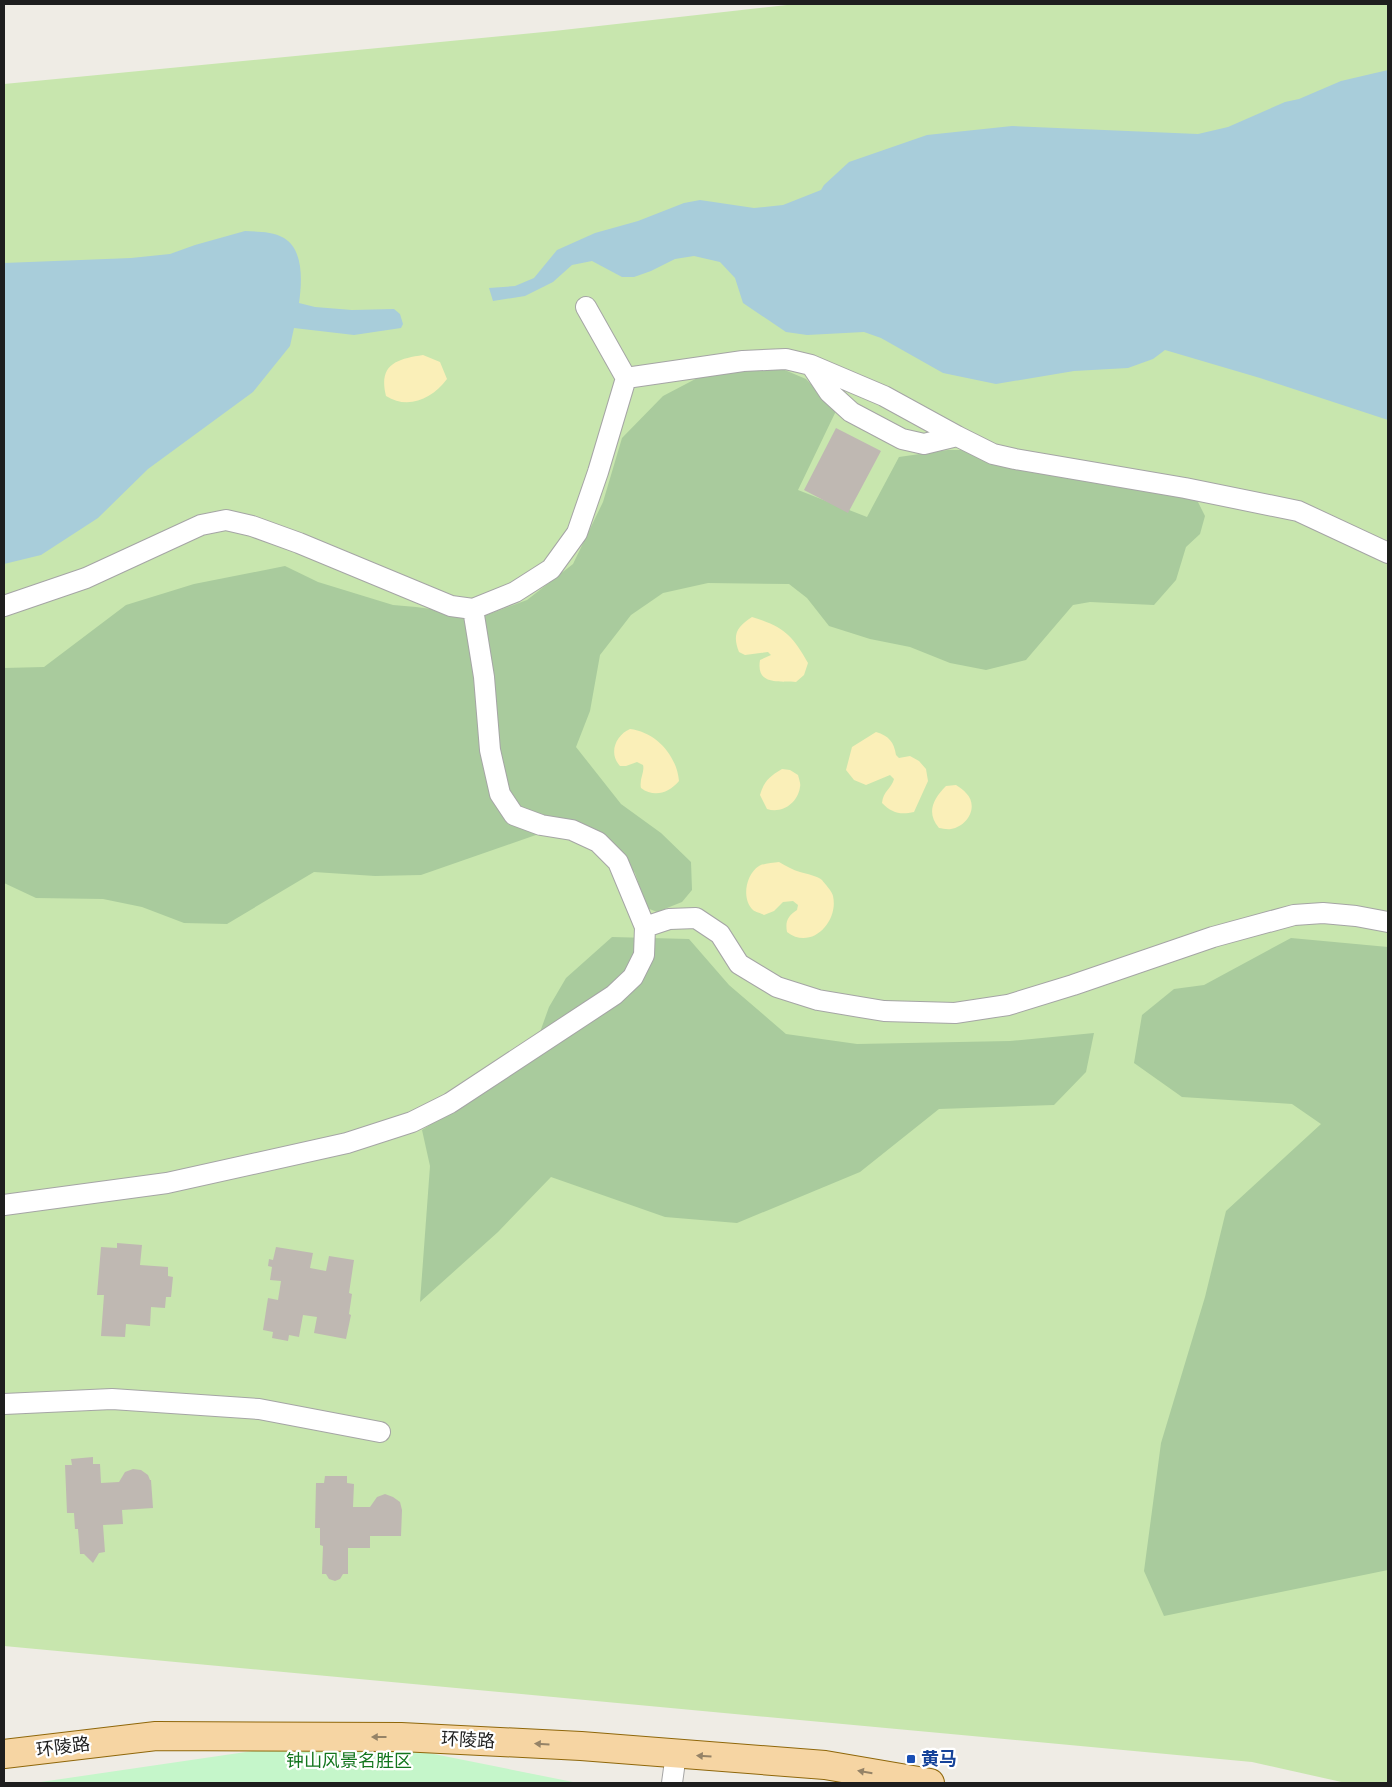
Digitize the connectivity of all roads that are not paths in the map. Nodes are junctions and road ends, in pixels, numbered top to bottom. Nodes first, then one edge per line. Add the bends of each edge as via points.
1 (586, 307) dead end
2 (811, 365) junction
3 (626, 378) junction
4 (957, 436) junction
5 (1388, 553) edge
6 (4, 606) edge
7 (473, 609) junction
8 (1388, 922) edge
9 (645, 927) junction
10 (4, 1205) edge
11 (4, 1404) edge
12 (380, 1432) dead end
13 (4, 1754) edge
14 (676, 1754) junction
15 (672, 1783) edge
16 (930, 1783) edge

1 - 3 lane
2 - 3 lane via 786,359 743,361
2 - 4 lane via 884,396
2 - 4 lane via 829,392 850,412 902,439 924,444
3 - 7 lane via 577,533 551,569 515,592
4 - 5 lane via 993,454 1015,459 1298,511
6 - 7 lane via 86,578 201,525 226,520 290,540 451,606
7 - 9 lane via 484,677 490,750 500,794 514,815 542,825 572,830 598,842 618,862
8 - 9 lane via 1323,913 1294,915 1213,937 1008,1005 955,1013 884,1011 818,1000 778,987 739,964 720,934 696,918 669,919
9 - 10 lane via 644,954 634,977 614,995 450,1103 412,1122 347,1143 167,1183
11 - 12 lane via 112,1399 249,1408
14 -> 13 main road, 环陵路 via 401,1737 156,1736
14 - 15 lane
16 -> 14 main road, 环陵路 via 824,1765

